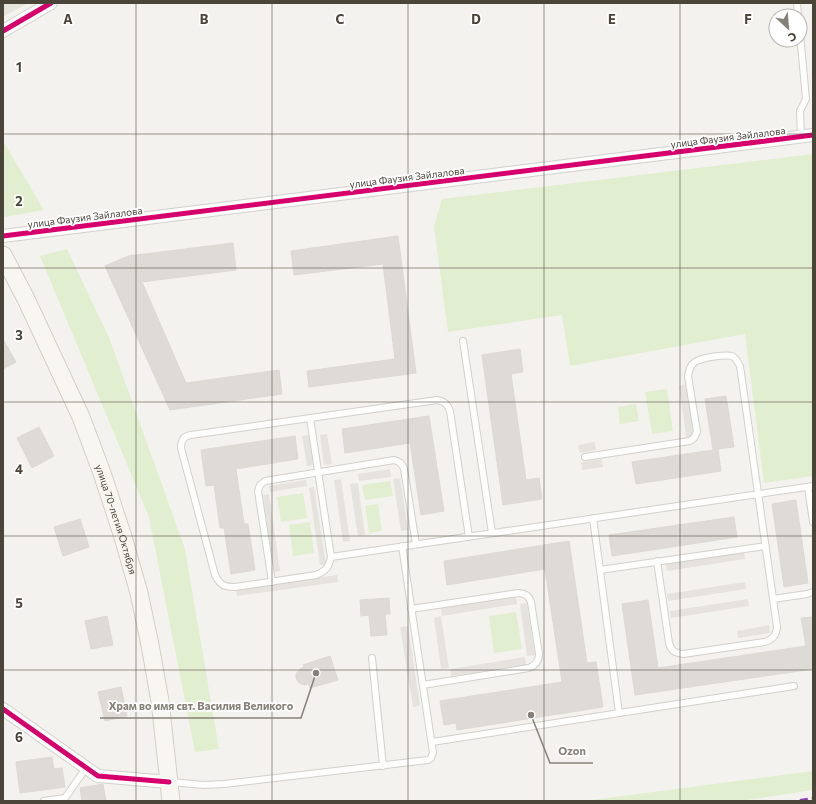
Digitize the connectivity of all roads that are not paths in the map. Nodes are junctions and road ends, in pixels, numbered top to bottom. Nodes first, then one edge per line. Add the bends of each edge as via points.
1 (51, 3) edge
2 (3, 31) edge
3 (801, 48) edge
4 (807, 136) edge
5 (3, 236) edge
6 (3, 255) edge
7 (463, 341) dead end
8 (310, 418) junction
9 (585, 457) dead end
10 (318, 472) junction
11 (810, 487) edge
12 (758, 494) junction
13 (593, 518) junction
14 (813, 522) edge
15 (492, 533) junction
16 (469, 537) junction
17 (416, 544) junction
18 (402, 546) junction
19 (766, 546) junction
20 (331, 557) junction
21 (657, 561) junction
22 (600, 570) junction
23 (272, 582) junction
24 (813, 592) edge
25 (773, 599) junction
26 (411, 610) junction
27 (372, 658) dead end
28 (423, 684) junction
29 (794, 686) dead end
30 (3, 709) edge
31 (619, 713) junction
32 (432, 742) junction
33 (383, 766) junction
34 (86, 768) junction
35 (169, 782) junction
36 (66, 799) edge
37 (44, 801) edge
38 (171, 801) edge

1 - 2 street
3 - 4 lane via 806,99 800,111
4 - 5 street, улица Фаузия Зайлалова
6 - 35 main road, улица 70-летия Октября via 81,417 102,473 139,593 160,701
7 - 15 lane
8 - 10 lane
8 - 16 lane via 437,400 444,402 450,411
8 - 23 lane via 191,434 184,437 181,444 218,581 227,587
9 - 12 lane via 690,441 696,432 688,376 691,366 700,360 732,356 740,366
10 - 17 lane via 394,460 400,462 404,469
10 - 20 lane
10 - 23 lane via 264,481 258,488
11 - 12 lane
11 - 14 lane
12 - 13 lane
12 - 19 lane
13 - 15 lane
13 - 22 lane
15 - 16 lane
16 - 17 lane
17 - 18 lane
18 - 20 lane
18 - 26 lane
19 - 21 lane
19 - 25 lane
20 - 23 lane via 328,568 316,575
21 - 22 lane
21 - 25 lane via 669,643 677,653 770,640 774,637 777,627
22 - 31 lane
24 - 25 lane
26 - 28 lane
26 - 28 lane via 518,593 523,593 531,602 539,654 534,666
27 - 33 lane
28 - 32 lane
29 - 31 lane
30 - 34 street
31 - 32 lane
32 - 33 lane via 434,753 428,760
33 - 35 lane via 224,784
34 - 35 street via 98,776
34 - 36 lane
35 - 38 main road, улица 70-летия Октября
36 - 37 lane

